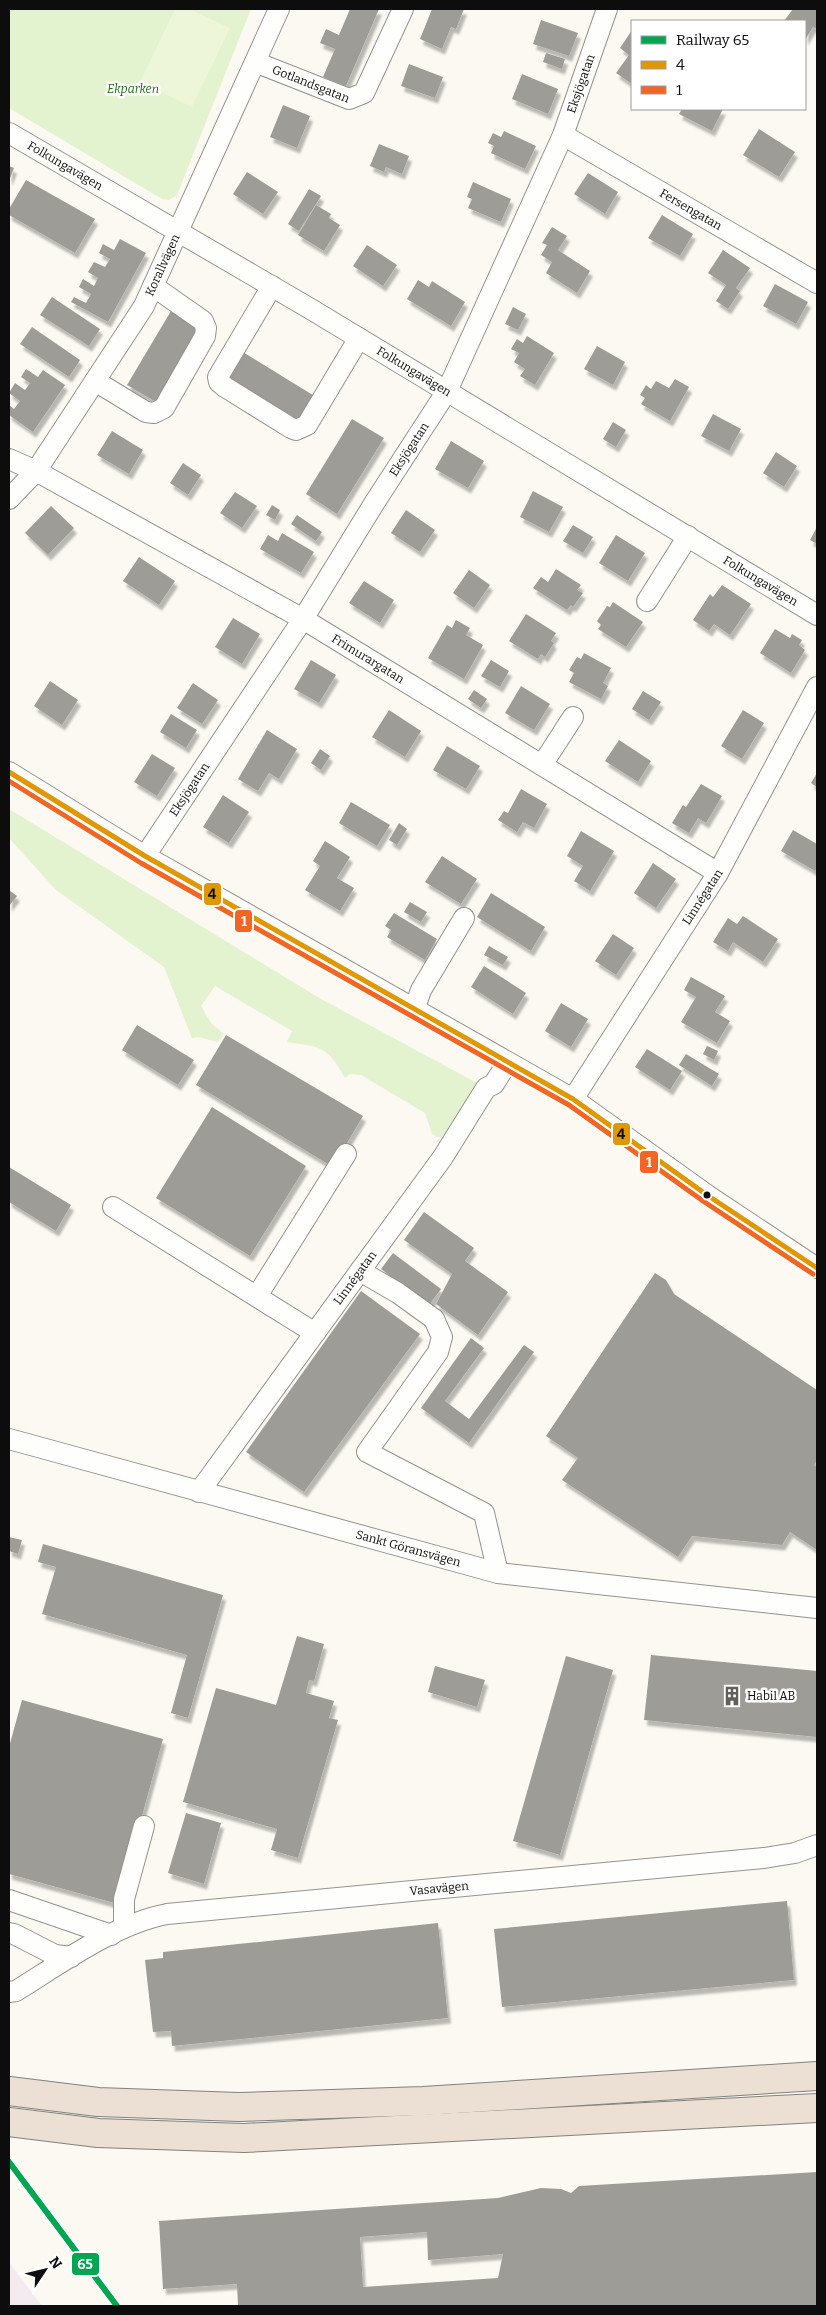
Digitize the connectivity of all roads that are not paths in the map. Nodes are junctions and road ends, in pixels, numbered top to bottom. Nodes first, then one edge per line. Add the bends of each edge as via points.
1 (279, 9) edge
2 (403, 9) edge
3 (607, 9) edge
4 (255, 62) junction
5 (9, 133) edge
6 (562, 134) junction
7 (177, 230) junction
8 (817, 284) edge
9 (153, 286) junction
10 (272, 286) junction
11 (359, 338) junction
12 (95, 381) junction
13 (447, 391) junction
14 (9, 459) edge
15 (36, 471) junction
16 (9, 499) edge
17 (688, 536) junction
18 (647, 601) dead end
19 (817, 615) edge
20 (303, 619) junction
21 (817, 687) edge
22 (573, 717) dead end
23 (542, 765) junction
24 (9, 772) edge
25 (145, 856) junction
26 (718, 873) junction
27 (464, 918) dead end
28 (414, 1010) junction
29 (507, 1063) junction
30 (573, 1099) junction
31 (346, 1154) dead end
32 (113, 1206) dead end
33 (817, 1268) edge
34 (360, 1270) junction
35 (257, 1296) junction
36 (315, 1333) junction
37 (9, 1439) edge
38 (200, 1492) junction
39 (498, 1573) junction
40 (817, 1608) edge
41 (144, 1826) dead end
42 (817, 1845) edge
43 (9, 1900) edge
44 (118, 1931) junction
45 (9, 1933) edge
46 (71, 1957) junction
47 (9, 1992) edge
48 (817, 2076) edge
49 (9, 2092) edge
50 (817, 2108) edge
51 (9, 2122) edge

1 - 4 street, Korallvägen
2 - 4 street, Gotlandsgatan via 364,93 349,99
3 - 6 street, Eksjögatan
4 - 7 street, Korallvägen
5 - 7 street, Folkungavägen
6 - 8 street, Fersengatan
6 - 13 street, Eksjögatan
7 - 9 street, Korallvägen
7 - 10 street, Folkungavägen
9 - 12 street, Korallvägen via 144,306
9 - 12 street via 203,321 206,328 205,336 164,408 154,413 146,412
10 - 11 street, Folkungavägen
10 - 11 street via 218,376 225,387 291,428 296,430 307,425
11 - 13 street, Folkungavägen
12 - 15 street, Korallvägen
13 - 17 street, Folkungavägen
13 - 20 street, Eksjögatan
14 - 15 street, Frimurargatan
15 - 16 street, Korallvägen
15 - 20 street, Frimurargatan
17 - 18 street
17 - 19 street, Folkungavägen
20 - 23 street, Frimurargatan
20 - 25 street, Eksjögatan
21 - 26 street, Linnégatan
22 - 23 street
23 - 26 street, Frimurargatan
24 - 25 street
25 - 28 street
26 - 30 street, Linnégatan
27 - 28 street via 421,990
28 - 29 street
29 - 30 street
29 - 34 street, Linnégatan via 494,1084 486,1088 443,1157
30 - 33 street
31 - 35 street
32 - 35 street
34 - 36 street, Linnégatan
34 - 39 street via 434,1319 442,1337 438,1352 366,1452 484,1513
35 - 36 street
36 - 38 street, Linnégatan
37 - 38 street, Sankt Göransvägen
38 - 39 street, Sankt Göransvägen
39 - 40 street, Sankt Göransvägen
41 - 44 street
42 - 44 street, Vasavägen via 795,1853 764,1858 167,1914 147,1918
43 - 44 street
44 - 46 street, Vasavägen
45 - 46 street via 55,1955
46 - 47 street, Vasavägen via 16,1991
48 - 49 highway via 423,2101 239,2107 98,2102
50 - 51 highway via 244,2138 98,2133

